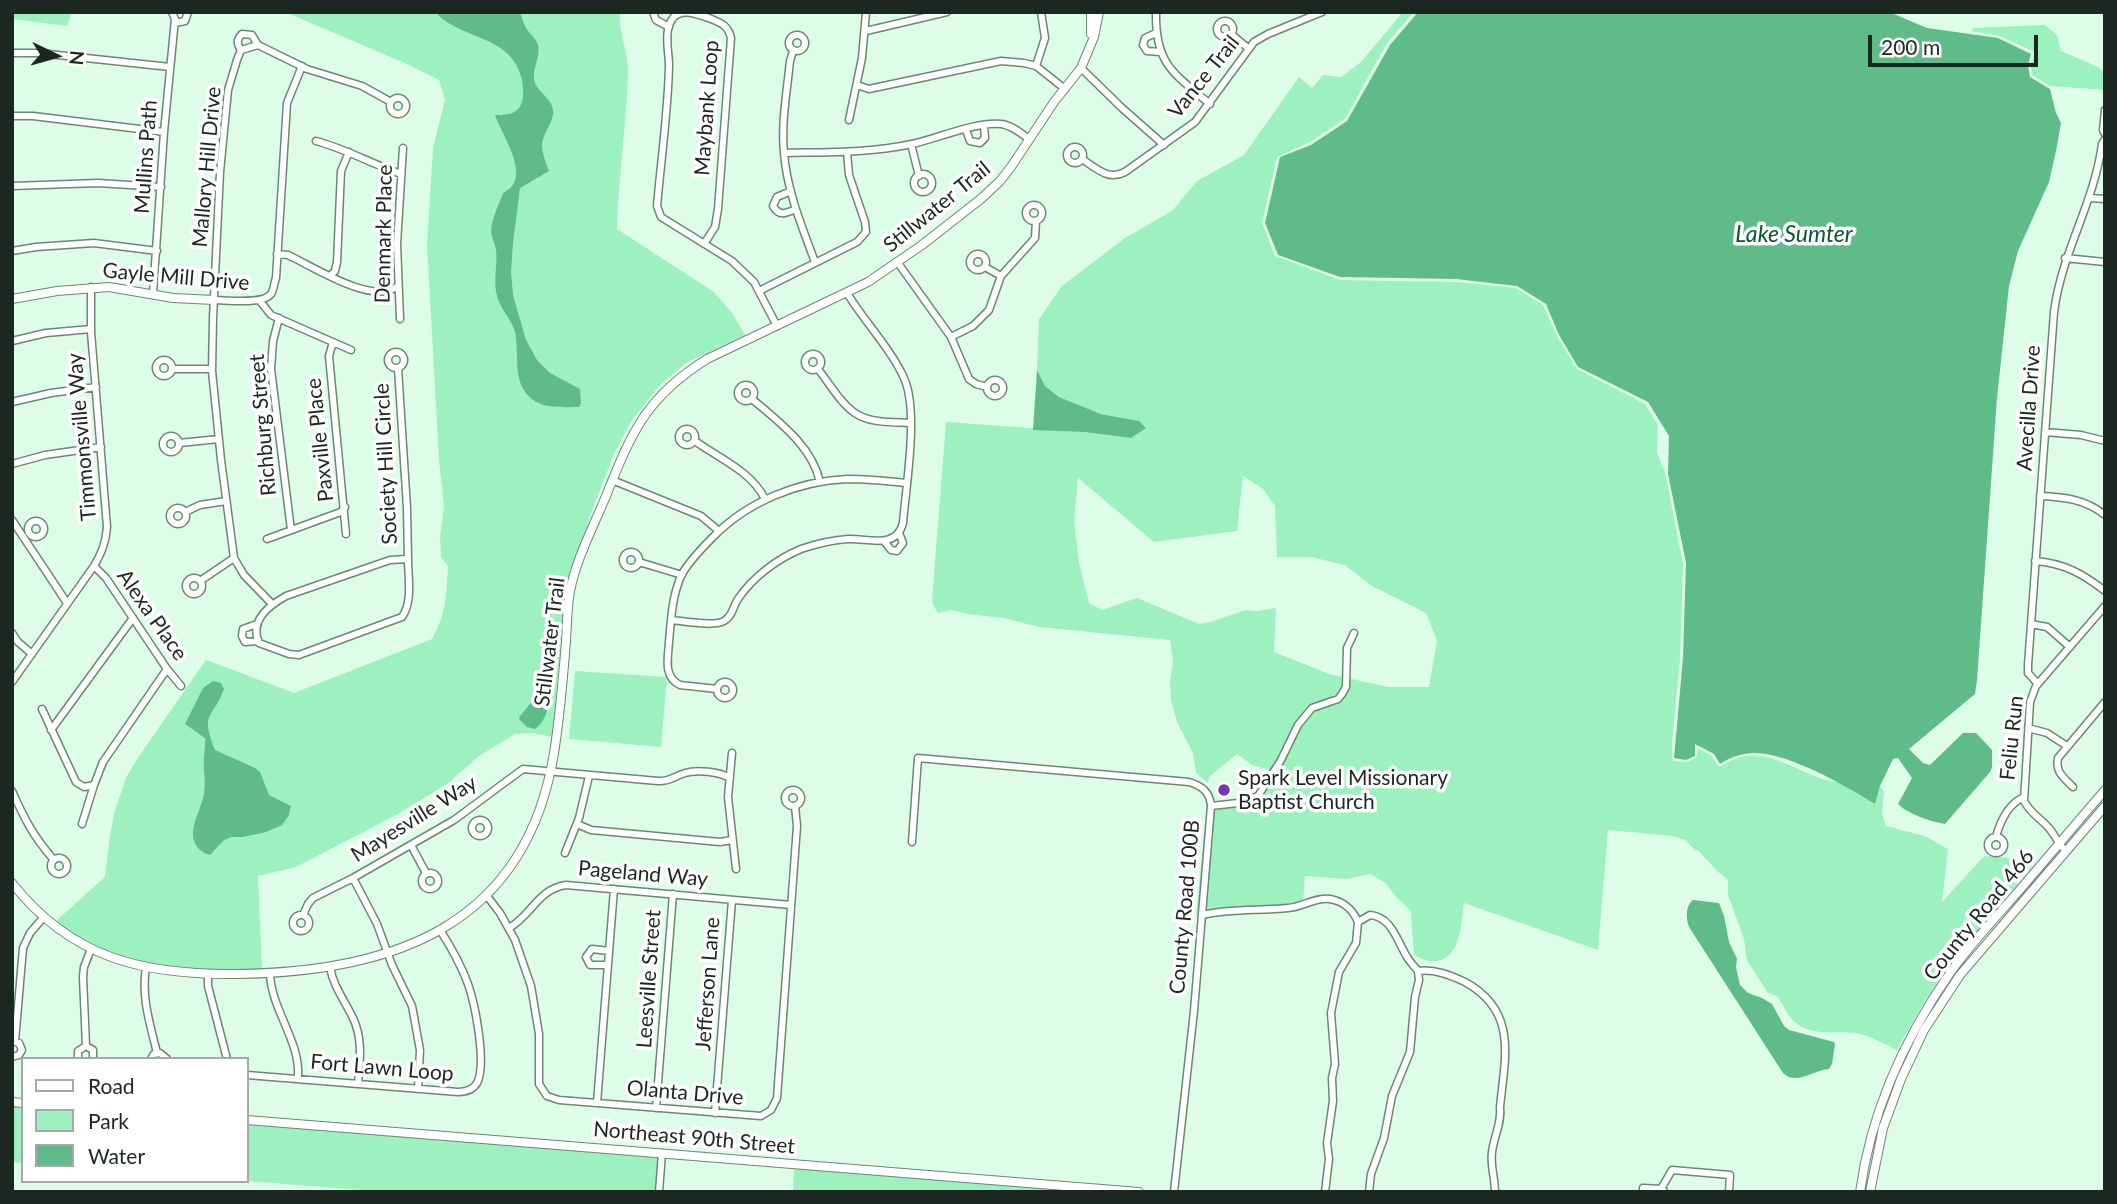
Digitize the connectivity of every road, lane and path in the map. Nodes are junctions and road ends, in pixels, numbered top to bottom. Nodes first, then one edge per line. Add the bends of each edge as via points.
1 (172, 12) edge
2 (188, 12) edge
3 (653, 12) edge
4 (866, 12) edge
5 (947, 12) edge
6 (1041, 12) edge
7 (1091, 12) edge
8 (1099, 12) edge
9 (1156, 12) edge
10 (1292, 12) edge
11 (1322, 12) edge
12 (673, 14) edge
13 (175, 23) junction
14 (1296, 23) junction
15 (669, 27) junction
16 (866, 31) junction
17 (1156, 33) junction
18 (1231, 34) dead end
19 (258, 45) junction
20 (1248, 48) junction
21 (1089, 49) junction
22 (241, 50) junction
23 (793, 51) dead end
24 (1160, 52) junction
25 (12, 53) edge
26 (302, 66) junction
27 (1035, 66) junction
28 (170, 67) junction
29 (1081, 68) junction
30 (857, 85) junction
31 (1065, 89) junction
32 (391, 102) dead end
33 (1210, 104) junction
34 (2105, 110) edge
35 (12, 117) edge
36 (849, 120) dead end
37 (984, 126) junction
38 (966, 130) junction
39 (164, 132) junction
40 (2105, 137) edge
41 (1029, 139) junction
42 (316, 141) dead end
43 (911, 145) junction
44 (1164, 145) junction
45 (403, 148) dead end
46 (349, 152) junction
47 (847, 152) junction
48 (784, 153) junction
49 (1082, 159) dead end
50 (401, 174) junction
51 (919, 176) dead end
52 (12, 186) edge
53 (161, 187) junction
54 (791, 191) junction
55 (2090, 198) junction
56 (2105, 199) edge
57 (796, 209) junction
58 (1036, 221) dead end
59 (704, 244) junction
60 (12, 251) edge
61 (157, 251) junction
62 (276, 254) junction
63 (2066, 258) junction
64 (815, 262) junction
65 (898, 262) junction
66 (2105, 262) edge
67 (985, 267) dead end
68 (331, 275) junction
69 (1001, 276) junction
70 (398, 286) junction
71 (91, 288) junction
72 (759, 291) junction
73 (847, 293) junction
74 (153, 294) junction
75 (12, 299) edge
76 (214, 300) junction
77 (260, 301) junction
78 (279, 318) junction
79 (400, 319) dead end
80 (777, 326) junction
81 (91, 329) junction
82 (951, 337) junction
83 (12, 341) edge
84 (333, 342) junction
85 (351, 350) dead end
86 (398, 368) dead end
87 (173, 369) dead end
88 (212, 369) junction
89 (818, 369) dead end
90 (96, 387) junction
91 (987, 387) dead end
92 (752, 399) dead end
93 (12, 402) edge
94 (911, 423) junction
95 (2045, 432) junction
96 (219, 439) junction
97 (695, 441) dead end
98 (2105, 441) edge
99 (179, 443) dead end
100 (101, 447) junction
101 (12, 464) edge
102 (612, 480) junction
103 (820, 482) junction
104 (906, 483) junction
105 (2040, 496) junction
106 (765, 499) junction
107 (226, 501) junction
108 (345, 507) junction
109 (185, 512) dead end
110 (2105, 515) edge
111 (12, 520) edge
112 (292, 530) junction
113 (719, 531) junction
114 (899, 533) junction
115 (346, 534) dead end
116 (267, 539) dead end
117 (884, 541) junction
118 (234, 558) junction
119 (408, 559) junction
120 (2035, 561) junction
121 (639, 562) dead end
122 (94, 566) junction
123 (682, 575) junction
124 (200, 581) dead end
125 (2105, 592) edge
126 (68, 603) junction
127 (272, 604) junction
128 (2105, 606) edge
129 (133, 618) junction
130 (671, 620) junction
131 (257, 624) junction
132 (2031, 624) junction
133 (1353, 632) dead end
134 (12, 633) edge
135 (258, 641) junction
136 (2070, 647) junction
137 (32, 654) junction
138 (167, 669) junction
139 (12, 682) edge
140 (2038, 684) junction
141 (181, 686) dead end
142 (717, 689) dead end
143 (2105, 702) edge
144 (42, 709) dead end
145 (2028, 728) junction
146 (51, 730) junction
147 (2067, 746) junction
148 (732, 753) dead end
149 (550, 772) junction
150 (589, 776) junction
151 (730, 778) junction
152 (94, 785) junction
153 (2074, 787) dead end
154 (2105, 790) edge
155 (12, 791) edge
156 (2024, 797) junction
157 (795, 806) dead end
158 (1211, 806) junction
159 (2105, 806) edge
160 (468, 810) junction
161 (476, 821) dead end
162 (82, 824) dead end
163 (577, 824) junction
164 (1996, 837) dead end
165 (732, 840) junction
166 (912, 842) dead end
167 (411, 845) junction
168 (2062, 848) junction
169 (565, 853) dead end
170 (54, 860) dead end
171 (736, 869) dead end
172 (426, 873) dead end
173 (353, 878) junction
174 (12, 883) edge
175 (614, 889) junction
176 (673, 894) junction
177 (487, 896) junction
178 (732, 900) junction
179 (791, 905) junction
180 (303, 915) dead end
181 (1202, 915) junction
182 (43, 918) junction
183 (1358, 922) junction
184 (509, 928) junction
185 (440, 930) junction
186 (91, 949) junction
187 (609, 951) junction
188 (387, 954) junction
189 (608, 965) junction
190 (146, 967) junction
191 (330, 967) junction
192 (1418, 971) junction
193 (270, 973) junction
194 (208, 974) junction
195 (13, 1041) edge
196 (86, 1046) junction
197 (157, 1053) junction
198 (78, 1057) edge
199 (93, 1057) edge
200 (153, 1057) edge
201 (165, 1057) edge
202 (226, 1057) edge
203 (12, 1058) edge
204 (248, 1075) edge
205 (298, 1078) junction
206 (358, 1084) junction
207 (418, 1089) junction
208 (597, 1103) junction
209 (656, 1108) junction
210 (715, 1113) junction
211 (248, 1120) edge
212 (662, 1153) junction
213 (1643, 1190) edge
214 (1663, 1190) edge
215 (659, 1192) edge
216 (1139, 1192) edge
217 (1174, 1192) edge
218 (1325, 1192) edge
219 (1369, 1192) edge
220 (1495, 1192) edge
221 (1729, 1192) edge
222 (1860, 1192) edge
223 (1870, 1192) edge

1 - 13 street, Mullins Path
2 - 13 street via 185,20
3 - 15 street via 656,20
4 - 16 street
5 - 16 street
6 - 27 street via 1045,38
7 - 21 street, Stillwater Trail
8 - 21 street, Stillwater Trail
9 - 17 street
10 - 14 street
11 - 14 street, Vance Trail
12 - 15 street, Maybank Loop
12 - 59 street, Maybank Loop via 691,12 722,23 731,38 718,209 715,227
13 - 28 street, Mullins Path
14 - 20 street, Vance Trail via 1259,38
15 - 59 street, Maybank Loop via 657,206 662,217
16 - 30 street
17 - 24 street
17 - 24 street via 1143,45 1147,51
18 - 20 street
19 - 22 street
19 - 22 street via 252,35 242,34 237,44
19 - 26 street
20 - 33 street, Vance Trail
21 - 29 street, Stillwater Trail
22 - 76 street, Mallory Hill Drive via 229,90 220,172
23 - 48 street
24 - 33 street via 1174,73
25 - 28 street
26 - 32 street via 362,86
26 - 62 street, Gayle Mill Drive via 286,103
27 - 30 street via 1001,61 880,88
27 - 31 street
28 - 39 street, Mullins Path
29 - 31 street, Stillwater Trail
29 - 44 street
30 - 36 street
31 - 41 street, Stillwater Trail
33 - 44 street, Vance Trail via 1190,127
34 - 40 street, Avecilla Drive
35 - 39 street
37 - 38 street
37 - 38 street via 985,138 979,143 970,141
37 - 41 street via 1002,124
38 - 43 street
39 - 53 street, Mullins Path
40 - 55 street, Avecilla Drive
41 - 65 street, Stillwater Trail via 982,198
42 - 46 street
43 - 47 street
43 - 51 street
44 - 49 street, Vance Trail via 1114,176
45 - 50 street, Denmark Place
46 - 50 street
46 - 68 street via 341,171 337,262
47 - 48 street
47 - 64 street via 866,232 857,242
48 - 54 street
50 - 70 street, Denmark Place
52 - 53 street via 98,183
53 - 61 street, Mullins Path
54 - 57 street
54 - 57 street via 777,197 773,206 782,214
55 - 56 street
55 - 63 street, Avecilla Drive
57 - 64 street
58 - 69 street via 1035,238
59 - 72 street, Maybank Loop via 732,261
60 - 61 street via 94,243
61 - 74 street, Mullins Path
62 - 68 street
62 - 77 street, Gayle Mill Drive via 272,293
63 - 66 street
63 - 95 street, Avecilla Drive via 2054,312
64 - 72 street
65 - 73 street, Stillwater Trail
65 - 82 street
67 - 69 street
68 - 70 street via 363,291 387,292
69 - 82 street via 989,310 973,326
70 - 79 street, Denmark Place
71 - 74 street, Gayle Mill Drive
71 - 75 street, Gayle Mill Drive
71 - 81 street, Timmonsville Way
72 - 80 street, Maybank Loop
73 - 80 street, Stillwater Trail
73 - 94 street via 904,376
74 - 76 street, Gayle Mill Drive
76 - 77 street, Gayle Mill Drive
76 - 88 street, Mallory Hill Drive
77 - 78 street
78 - 84 street
78 - 112 street, Richburg Street via 271,369
80 - 102 street, Stillwater Trail via 707,359 667,388 640,421
81 - 83 street
81 - 90 street, Timmonsville Way
82 - 91 street via 970,379
84 - 85 street
84 - 108 street, Paxville Place via 329,356
86 - 119 street, Society Hill Circle
87 - 88 street
88 - 96 street, Mallory Hill Drive
89 - 94 street via 858,415
90 - 93 street
90 - 100 street, Timmonsville Way
92 - 103 street via 804,447
94 - 104 street
95 - 98 street
95 - 105 street, Avecilla Drive
96 - 99 street
96 - 107 street, Mallory Hill Drive
97 - 106 street via 746,475
100 - 101 street
100 - 122 street, Timmonsville Way via 107,527 103,551
102 - 113 street via 701,516
102 - 149 street, Stillwater Trail via 570,591
103 - 104 street
103 - 106 street
104 - 114 street
105 - 110 street via 2076,499
105 - 120 street, Avecilla Drive
106 - 113 street
107 - 109 street
107 - 118 street, Mallory Hill Drive
108 - 112 street
108 - 115 street, Paxville Place
111 - 126 street via 27,535
112 - 116 street
113 - 123 street
114 - 117 street
114 - 117 street via 903,543 897,551
117 - 130 street via 846,539 801,549 757,577 725,621
118 - 124 street
118 - 127 street, Mallory Hill Drive
119 - 127 street, Society Hill Circle via 390,560
119 - 135 street, Society Hill Circle via 407,611 402,617 299,655
120 - 125 street via 2072,569
120 - 132 street, Avecilla Drive
121 - 123 street
122 - 126 street, Timmonsville Way
122 - 129 street, Alexa Place
123 - 130 street
126 - 137 street, Timmonsville Way
127 - 131 street, Society Hill Circle
128 - 136 street, Feliu Run
129 - 138 street, Alexa Place
129 - 146 street
130 - 142 street via 668,666 672,678 685,686
131 - 135 street
131 - 135 street, Society Hill Circle via 243,629 242,636 245,642
132 - 136 street via 2048,628
132 - 140 street, Avecilla Drive via 2028,673
133 - 158 street via 1345,663 1346,687 1338,699 1312,708 1258,796
134 - 137 street
136 - 140 street, Feliu Run
137 - 139 street, Timmonsville Way
138 - 141 street, Alexa Place
138 - 152 street via 103,762
140 - 145 street, Feliu Run via 2030,700
143 - 147 street
144 - 146 street
145 - 147 street
145 - 156 street, Feliu Run
146 - 152 street via 76,782 84,788
147 - 153 street via 2058,758 2058,768
148 - 151 street
149 - 150 street, Mayesville Way
149 - 160 street, Mayesville Way via 519,771
149 - 177 street, Stillwater Trail via 524,845
150 - 151 street, Mayesville Way via 664,782 696,771
150 - 163 street
151 - 165 street
152 - 162 street
154 - 168 street, County Road 466
155 - 170 street via 36,841
156 - 164 street via 2008,809
156 - 168 street, Feliu Run via 2030,812 2052,831
157 - 179 street, Olanta Drive
158 - 166 street, County Road 100B via 1207,792 1189,782 918,758
158 - 181 street, County Road 100B
159 - 168 street, County Road 466
160 - 161 street
160 - 167 street, Mayesville Way
163 - 165 street via 591,830
163 - 169 street
165 - 171 street
167 - 172 street
167 - 173 street, Mayesville Way
168 - 222 street, County Road 466 via 1951,971 1916,1026 1878,1109
168 - 223 street, County Road 466 via 1960,975 1924,1030 1883,1128
173 - 180 street, Mayesville Way via 313,898
173 - 188 street via 377,923
174 - 182 street, Stillwater Trail
175 - 176 street, Pageland Way
175 - 184 street, Pageland Way via 554,888
175 - 187 street
176 - 178 street, Pageland Way
176 - 209 street, Leesville Street
177 - 184 street, Olanta Drive
177 - 185 street, Stillwater Trail
178 - 179 street, Pageland Way
178 - 210 street, Jefferson Lane
179 - 210 street, Olanta Drive via 776,1102 761,1116
181 - 183 street via 1290,908 1331,899 1352,910
181 - 217 street, County Road 100B
182 - 186 street, Stillwater Trail
182 - 195 street via 23,948
183 - 192 street via 1374,915 1385,921
183 - 218 street via 1356,943 1339,972 1331,1013 1335,1064
184 - 208 street, Olanta Drive via 535,1002 541,1089 550,1098
185 - 188 street, Stillwater Trail
185 - 207 street, Fort Lawn Loop via 472,999 479,1031 479,1074 474,1086 463,1092
186 - 190 street, Stillwater Trail
186 - 196 street via 83,976
187 - 189 street
187 - 189 street via 592,949 586,957 590,965
188 - 191 street, Stillwater Trail
188 - 207 street via 416,1020
189 - 208 street
190 - 194 street, Stillwater Trail
190 - 197 street via 145,1005
191 - 193 street, Stillwater Trail
191 - 206 street via 359,1036
192 - 219 street via 1410,1052 1392,1096
192 - 220 street via 1448,975 1478,989 1502,1023 1506,1047 1501,1118 1492,1150
193 - 194 street, Stillwater Trail
193 - 205 street via 299,1060
194 - 202 street
195 - 203 street via 22,1050
196 - 198 street via 78,1051
196 - 199 street via 93,1050
197 - 200 street
197 - 201 street
204 - 205 street, Fort Lawn Loop
205 - 206 street, Fort Lawn Loop
206 - 207 street, Fort Lawn Loop
208 - 209 street, Olanta Drive
209 - 210 street, Olanta Drive
211 - 212 street, Northeast 90th Street
212 - 215 street
212 - 216 street, Northeast 90th Street
213 - 214 street
214 - 221 street via 1672,1170 1730,1175

